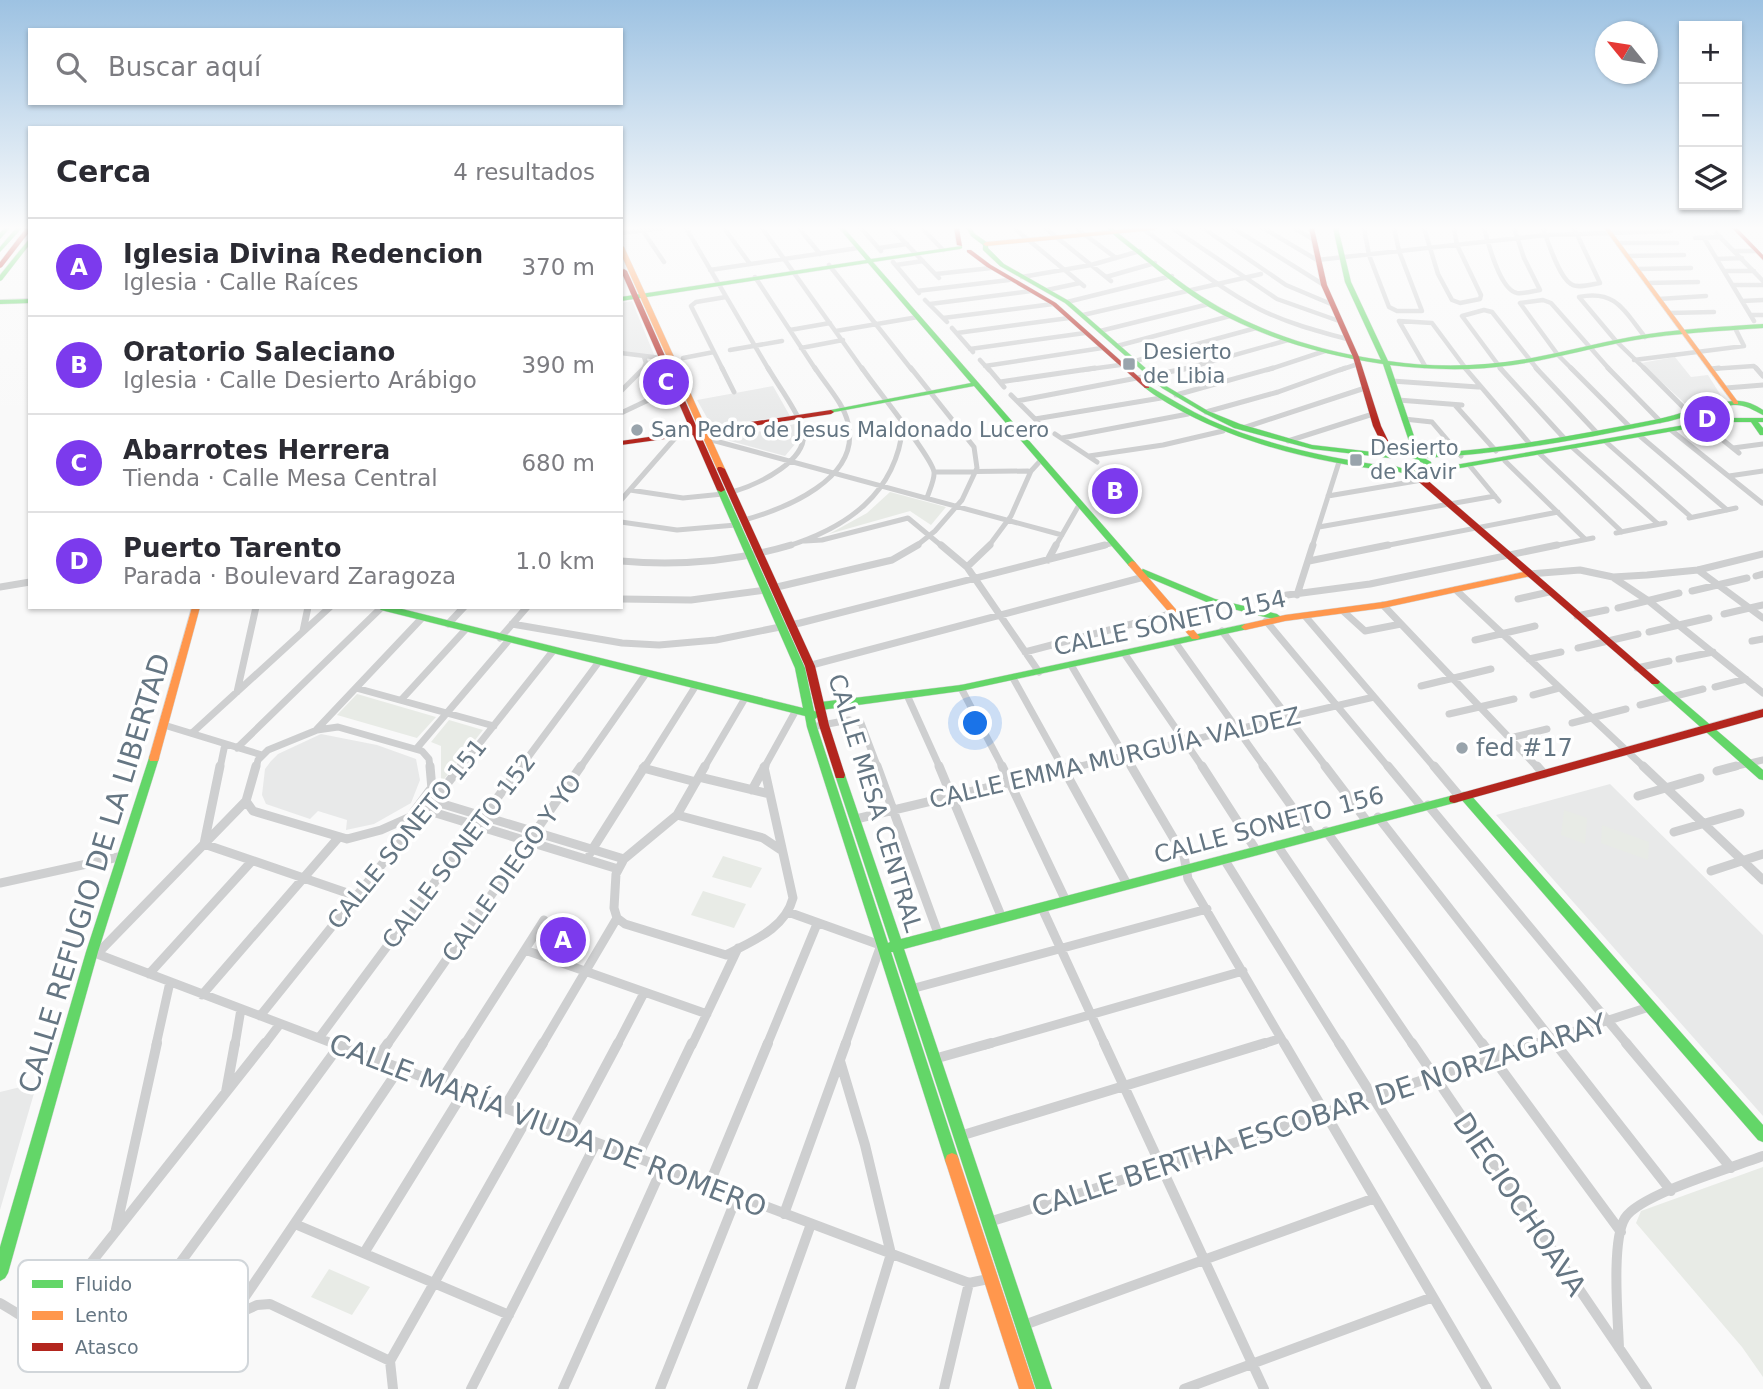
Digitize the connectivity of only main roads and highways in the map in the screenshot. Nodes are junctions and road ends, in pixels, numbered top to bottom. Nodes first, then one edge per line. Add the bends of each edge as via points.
1 (635, 293) edge
2 (638, 293) edge
3 (663, 293) edge
4 (897, 293) edge
5 (1034, 293) edge
6 (1053, 293) edge
7 (1194, 293) edge
8 (1327, 293) edge
9 (1353, 293) edge
10 (1654, 293) edge
11 (640, 297) junction
12 (623, 299) edge
13 (0, 302) edge
14 (28, 302) edge
15 (1759, 324) edge
16 (1684, 332) junction
17 (667, 359) junction
18 (1357, 361) junction
19 (1386, 362) junction
20 (975, 384) junction
21 (1763, 402) edge
22 (1741, 404) junction
23 (1724, 406) junction
24 (1763, 413) edge
25 (1743, 420) junction
26 (1758, 421) edge
27 (1763, 433) edge
28 (703, 436) junction
29 (623, 443) edge
30 (1391, 455) junction
31 (1418, 456) junction
32 (1399, 470) junction
33 (1428, 470) junction
34 (1418, 477) junction
35 (1141, 573) junction
36 (1528, 574) junction
37 (195, 609) edge
38 (401, 609) edge
39 (1285, 618) junction
40 (1195, 637) junction
41 (805, 667) junction
42 (1763, 713) edge
43 (810, 715) junction
44 (822, 716) junction
45 (1707, 728) junction
46 (1763, 776) edge
47 (1462, 796) junction
48 (883, 946) junction
49 (897, 947) junction
50 (1763, 1135) edge
51 (0, 1273) edge
52 (1027, 1389) edge
53 (1044, 1389) edge

1 - 11 main road, CALLE MESA CENTRAL
2 - 11 main road, CALLE MESA CENTRAL
3 - 11 main road
4 - 20 main road
5 - 32 main road via 1053,304 1139,382 1223,431 1283,450
6 - 30 main road via 1176,396 1206,412 1288,441 1348,453
7 - 18 main road via 1256,328
8 - 18 main road
9 - 19 main road
10 - 16 main road
11 - 12 main road
11 - 17 main road, CALLE MESA CENTRAL
13 - 14 main road
15 - 16 main road
16 - 19 main road via 1497,365
16 - 22 main road
17 - 28 main road, CALLE MESA CENTRAL
17 - 28 main road, CALLE MESA CENTRAL via 676,387
18 - 19 main road
18 - 30 main road
19 - 31 main road
20 - 28 main road
20 - 35 main road
21 - 22 main road
22 - 23 main road
22 - 24 main road
23 - 25 main road
23 - 31 main road via 1692,416 1496,451
25 - 26 main road
25 - 33 main road
26 - 27 main road
28 - 29 main road
28 - 41 main road, CALLE MESA CENTRAL
30 - 31 main road via 1405,452
30 - 32 main road via 1389,461
31 - 33 main road via 1427,462
32 - 34 main road
33 - 34 main road
34 - 36 main road
35 - 39 main road via 1212,601
35 - 40 main road
36 - 39 main road, CALLE SONETO 154 via 1383,605
36 - 45 main road
37 - 51 main road, CALLE REFUGIO DE LA LIBERTAD
38 - 43 main road, CALLE SONETO 154
39 - 40 main road, CALLE SONETO 154
40 - 44 main road, CALLE SONETO 154 via 961,688 867,697
41 - 43 main road, CALLE MESA CENTRAL
41 - 44 main road, CALLE MESA CENTRAL
42 - 45 main road, CALLE SONETO 156
43 - 44 main road, CALLE SONETO 154
43 - 48 main road, CALLE MESA CENTRAL
44 - 49 main road, CALLE MESA CENTRAL
45 - 46 main road
45 - 47 main road, CALLE SONETO 156
47 - 49 main road, CALLE SONETO 156
47 - 50 main road
48 - 49 main road, CALLE SONETO 156
48 - 52 main road, CALLE MESA CENTRAL
49 - 53 main road, CALLE MESA CENTRAL

